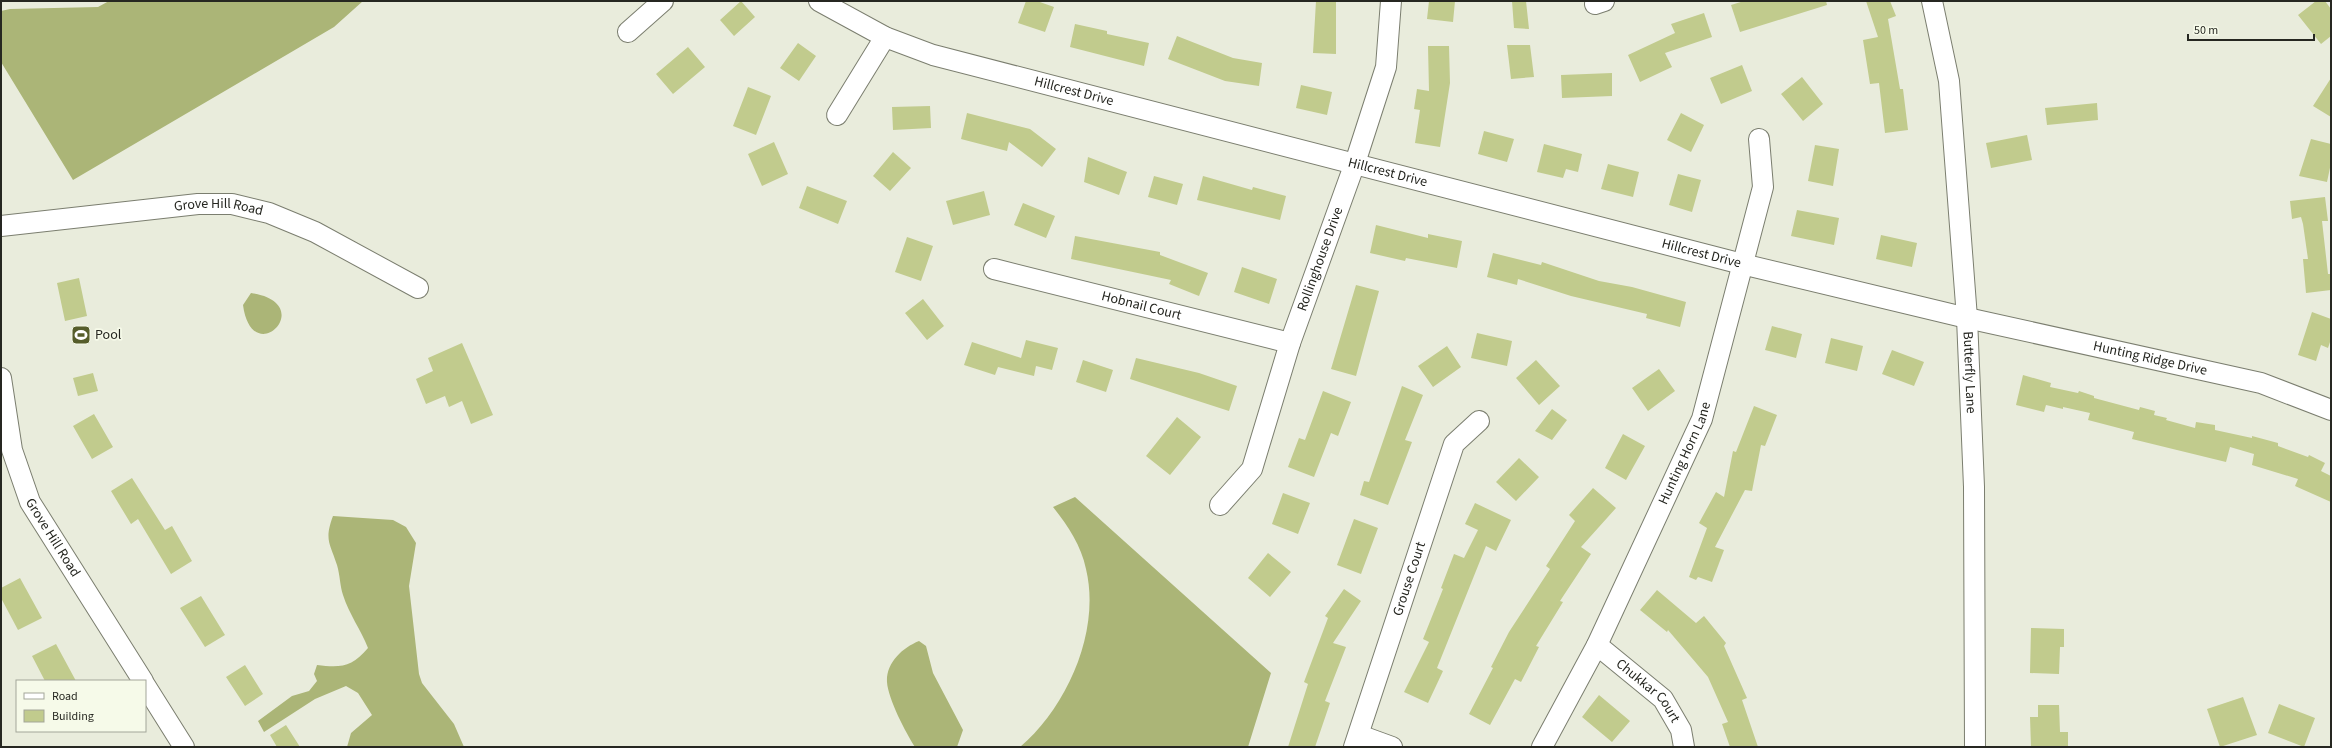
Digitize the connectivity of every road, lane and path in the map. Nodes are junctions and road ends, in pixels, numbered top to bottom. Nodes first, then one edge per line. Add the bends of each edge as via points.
1 (663, 1) edge
2 (819, 1) edge
3 (1391, 1) edge
4 (1932, 1) edge
5 (628, 32) dead end
6 (885, 37) junction
7 (837, 115) dead end
8 (1759, 139) dead end
9 (1355, 163) junction
10 (1, 226) edge
11 (1742, 264) junction
12 (994, 270) dead end
13 (418, 288) dead end
14 (1967, 318) junction
15 (1290, 343) junction
16 (1, 378) edge
17 (2331, 410) edge
18 (1480, 421) dead end
19 (1220, 505) dead end
20 (1597, 645) junction
21 (142, 680) edge
22 (146, 686) edge
23 (1356, 741) edge
24 (184, 747) edge
25 (1392, 747) edge
26 (1542, 747) edge
27 (1684, 747) edge
28 (1975, 747) edge

1 - 5 street
2 - 6 street, Hillcrest Drive
3 - 9 street, Rollinghouse Drive via 1386,67
4 - 14 street, Butterfly Lane via 1949,81
6 - 7 street
6 - 9 street, Hillcrest Drive via 933,55
8 - 11 street, Hunting Horn Lane via 1763,187
9 - 11 street, Hillcrest Drive
9 - 15 street, Rollinghouse Drive
10 - 13 street, Grove Hill Road via 198,204 232,204 269,213 315,232
11 - 14 street, Hillcrest Drive
11 - 20 street, Hunting Horn Lane via 1702,419
12 - 15 street, Hobnail Court
14 - 17 street, Hunting Ridge Drive via 2261,383
14 - 28 street, Butterfly Lane via 1974,488
15 - 19 street, Rollinghouse Drive via 1252,469
16 - 21 street, Grove Hill Road via 12,450 30,502
18 - 23 street, Grouse Court via 1454,444
20 - 26 street, Hunting Horn Lane
20 - 27 street, Chukkar Court via 1663,699 1681,730
22 - 24 street
23 - 25 street

